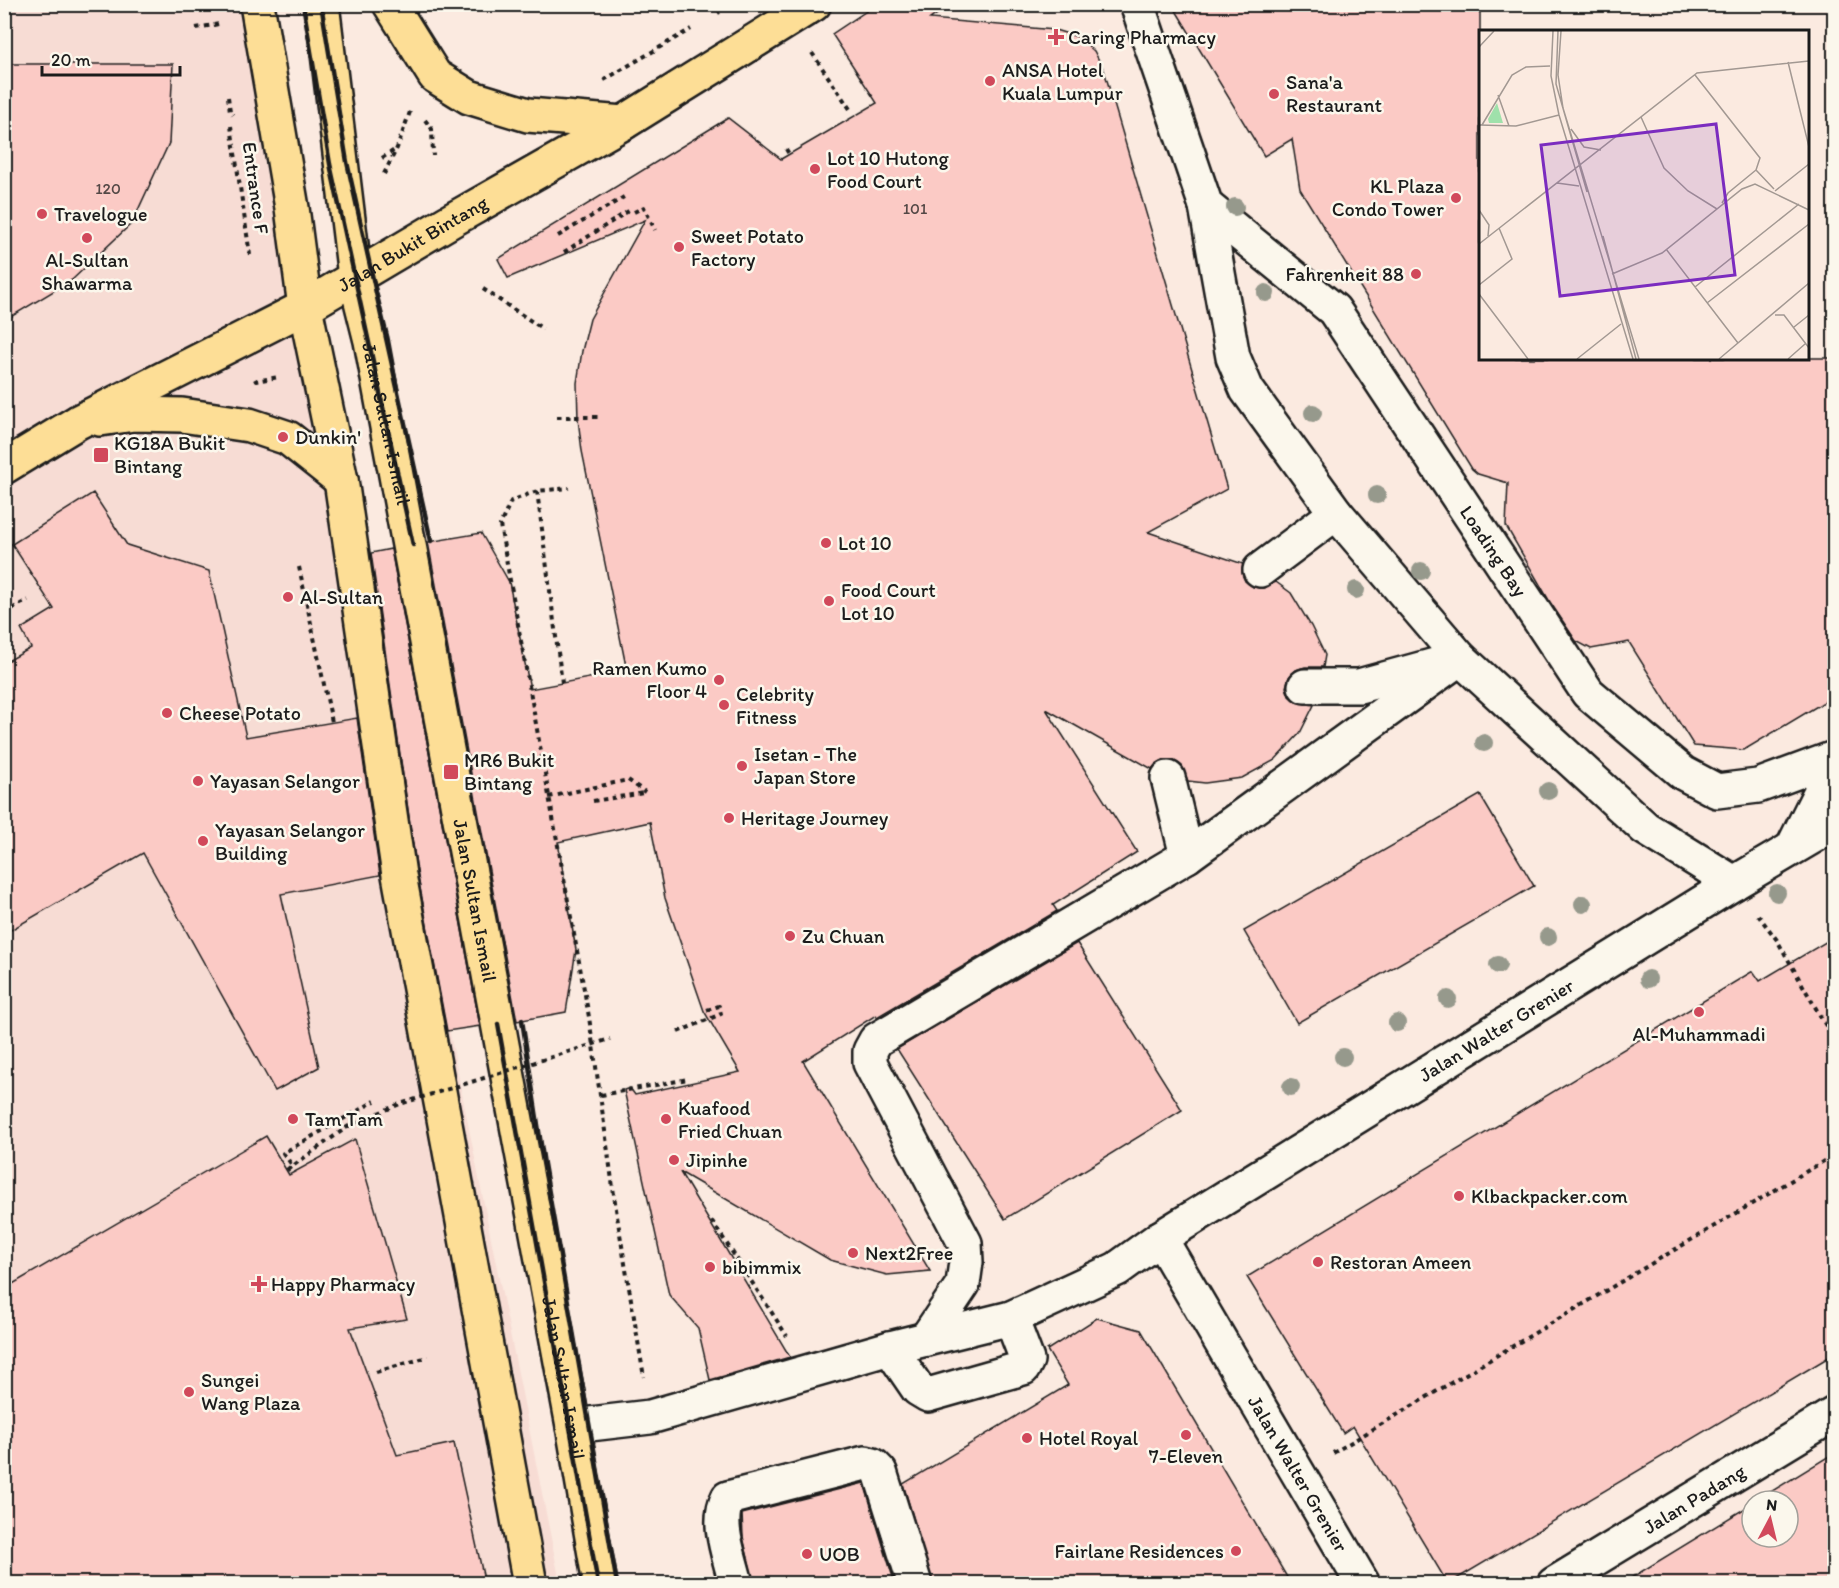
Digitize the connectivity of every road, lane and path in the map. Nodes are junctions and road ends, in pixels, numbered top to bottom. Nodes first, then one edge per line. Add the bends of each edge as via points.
1 (257, 4) edge
2 (322, 4) edge
3 (390, 4) edge
4 (716, 4) edge
5 (814, 4) edge
6 (1137, 4) edge
7 (710, 18) dead end
8 (700, 24) dead end
9 (812, 52) dead end
10 (638, 60) dead end
11 (850, 109) dead end
12 (624, 123) junction
13 (231, 126) dead end
14 (786, 148) dead end
15 (789, 154) dead end
16 (433, 156) dead end
17 (382, 180) dead end
18 (624, 197) dead end
19 (1206, 206) junction
20 (655, 230) dead end
21 (558, 236) dead end
22 (564, 252) dead end
23 (250, 255) dead end
24 (355, 277) junction
25 (483, 288) dead end
26 (305, 307) junction
27 (543, 329) dead end
28 (556, 417) dead end
29 (598, 417) dead end
30 (78, 422) junction
31 (4, 467) edge
32 (341, 480) junction
33 (569, 488) dead end
34 (537, 491) junction
35 (1336, 513) junction
36 (10, 556) dead end
37 (4, 560) edge
38 (299, 567) dead end
39 (1260, 570) dead end
40 (28, 600) dead end
41 (4, 613) edge
42 (1460, 658) junction
43 (562, 683) dead end
44 (1305, 686) dead end
45 (332, 722) dead end
46 (1834, 758) edge
47 (1834, 768) edge
48 (1168, 778) dead end
49 (549, 797) junction
50 (593, 801) dead end
51 (1834, 824) edge
52 (1793, 848) junction
53 (1187, 856) junction
54 (1734, 883) junction
55 (1777, 940) dead end
56 (704, 1011) dead end
57 (678, 1032) dead end
58 (610, 1039) dead end
59 (1834, 1040) edge
60 (688, 1078) dead end
61 (600, 1095) junction
62 (375, 1101) dead end
63 (1834, 1155) edge
64 (712, 1221) dead end
65 (1160, 1238) junction
66 (1011, 1318) junction
67 (788, 1338) dead end
68 (926, 1339) junction
69 (890, 1348) junction
70 (428, 1357) dead end
71 (376, 1372) dead end
72 (645, 1381) dead end
73 (1834, 1414) edge
74 (573, 1426) junction
75 (1299, 1473) junction
76 (530, 1584) edge
77 (600, 1584) edge
78 (736, 1584) edge
79 (915, 1584) edge
80 (1363, 1584) edge
81 (1554, 1584) edge

1 - 26 main road
2 - 24 main road, Jalan Sultan Ismail
3 - 12 main road via 435,75 469,97 528,115
4 - 7 path via 720,12
5 - 12 main road, Jalan Bukit Bintang
6 - 19 street
8 - 10 path
9 - 11 path
12 - 24 main road, Jalan Bukit Bintang
13 - 23 path, Entrance F
14 - 15 path
16 - 17 path via 432,129 412,104
18 - 21 path
19 - 35 street via 1233,357 1247,390
19 - 46 street, Loading Bay via 1334,310 1588,693 1683,773 1717,791 1758,786
20 - 22 path via 644,207
24 - 26 main road, Jalan Bukit Bintang
24 - 74 main road, Jalan Sultan Ismail via 371,342
25 - 27 path
26 - 30 main road, Jalan Bukit Bintang
26 - 32 main road
28 - 29 path
30 - 31 main road, Jalan Bukit Bintang
30 - 32 main road via 134,414 182,415 249,425 288,438
32 - 76 main road via 399,875
33 - 34 path
34 - 43 path
34 - 49 path via 511,501 500,525
35 - 39 street
35 - 42 street
36 - 37 path
38 - 45 path
40 - 41 path
42 - 44 street via 1359,686
42 - 53 street
42 - 54 street via 1645,828
47 - 52 street
48 - 53 street
49 - 50 path via 628,780 645,792
49 - 61 path
51 - 52 street, Jalan Walter Grenier
52 - 54 street, Jalan Walter Grenier
53 - 68 street via 876,1040 870,1051 870,1063 965,1243 963,1284
54 - 65 street, Jalan Walter Grenier
55 - 59 path
56 - 57 path via 719,1006 721,1014
58 - 62 path, bridge via 400,1104 350,1125 287,1170 292,1165 284,1153
60 - 61 path
61 - 72 path
63 - 75 path
64 - 67 path
65 - 66 street, Jalan Walter Grenier via 1118,1269
65 - 75 street, Jalan Walter Grenier
66 - 68 street, Jalan Walter Grenier
66 - 69 street via 1027,1360 1023,1368 928,1395 918,1389
68 - 69 street, Jalan Walter Grenier
69 - 74 street, Jalan Walter Grenier via 651,1417
70 - 71 path
73 - 81 street, Jalan Padang
74 - 77 main road, Jalan Sultan Ismail
75 - 80 street, Jalan Walter Grenier
78 - 79 street via 722,1523 728,1498 865,1463 880,1472

